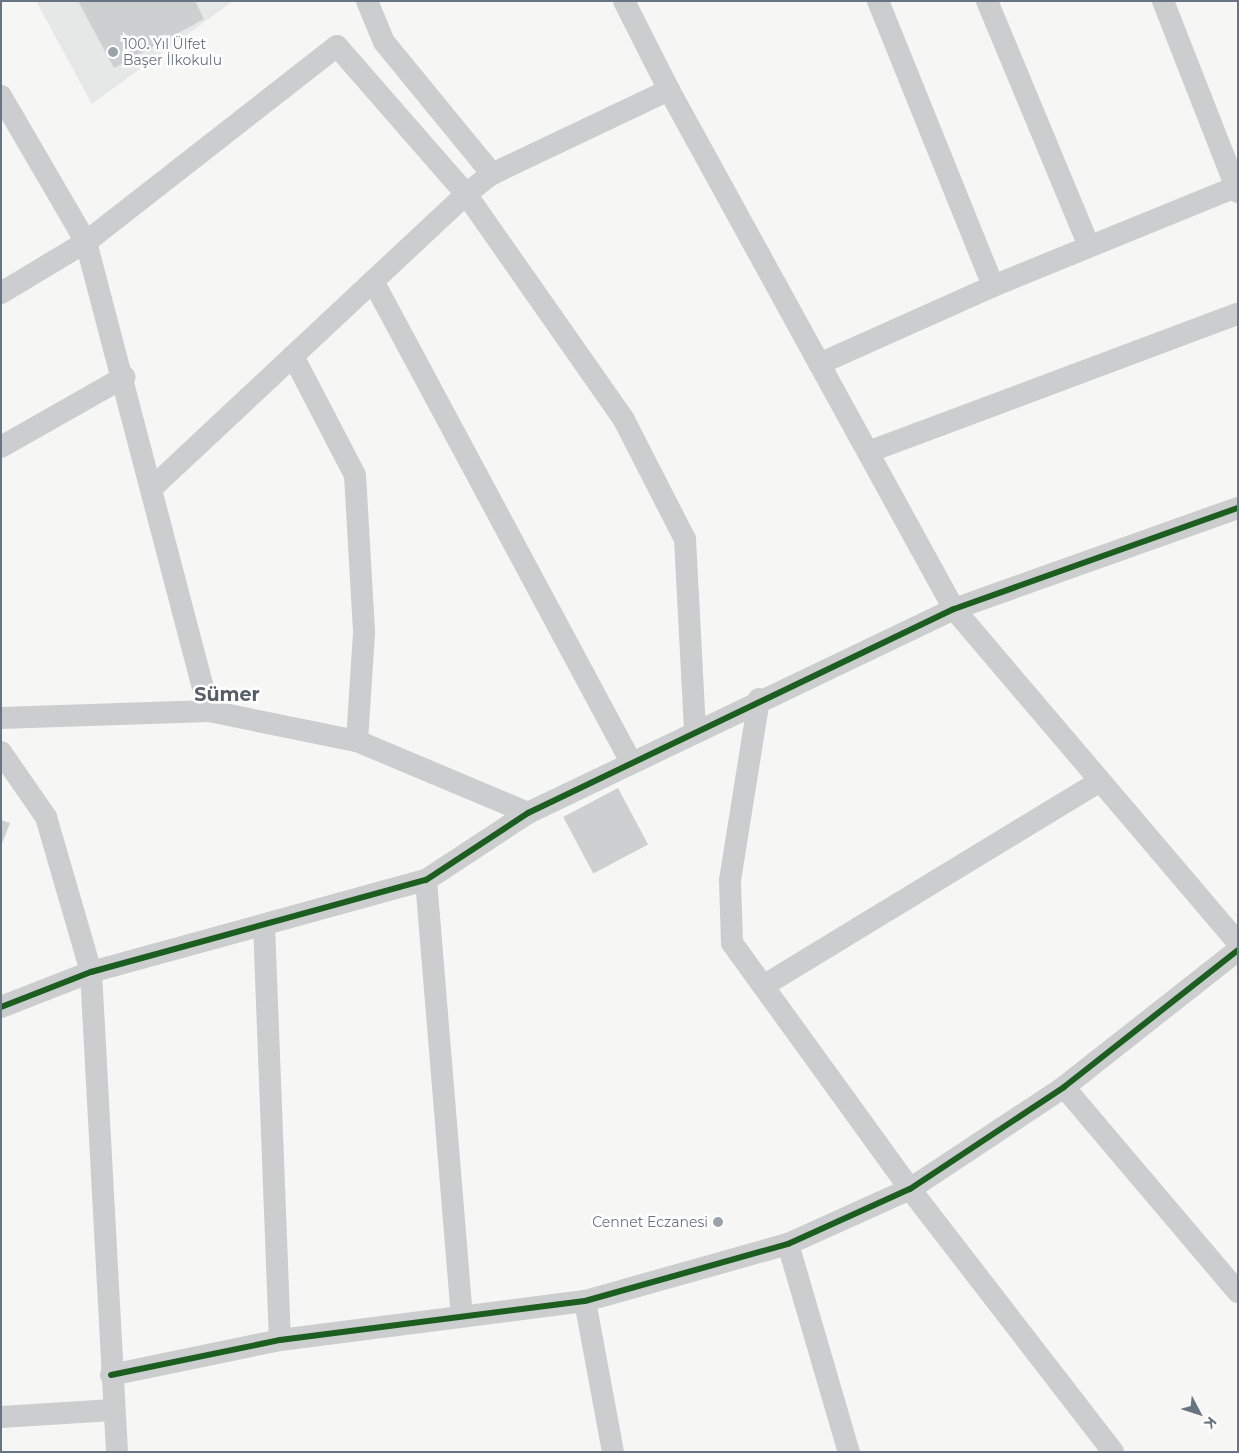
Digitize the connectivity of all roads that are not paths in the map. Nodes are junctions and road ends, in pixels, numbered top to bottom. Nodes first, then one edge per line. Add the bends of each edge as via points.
1 (367, 1) edge
2 (624, 1) edge
3 (878, 1) edge
4 (987, 1) edge
5 (1164, 1) edge
6 (669, 90) junction
7 (1, 96) edge
8 (492, 174) junction
9 (1237, 188) edge
10 (466, 194) junction
11 (86, 242) junction
12 (1089, 246) junction
13 (373, 281) junction
14 (993, 286) junction
15 (1, 293) edge
16 (1238, 314) edge
17 (293, 356) junction
18 (819, 364) junction
19 (124, 377) junction
20 (1, 447) edge
21 (868, 452) junction
22 (152, 488) junction
23 (1238, 508) edge
24 (954, 609) junction
25 (759, 700) junction
26 (209, 711) junction
27 (1, 718) edge
28 (696, 731) junction
29 (356, 741) junction
30 (1, 752) edge
31 (631, 762) junction
32 (1100, 782) junction
33 (528, 813) junction
34 (426, 880) junction
35 (264, 925) junction
36 (1238, 943) edge
37 (1238, 950) edge
38 (91, 972) junction
39 (763, 986) junction
40 (1, 1007) edge
41 (1064, 1087) junction
42 (910, 1189) junction
43 (788, 1244) junction
44 (1238, 1292) edge
45 (585, 1301) junction
46 (462, 1317) junction
47 (280, 1340) junction
48 (111, 1375) junction
49 (113, 1410) junction
50 (1, 1417) edge
51 (117, 1452) edge
52 (613, 1452) edge
53 (849, 1452) edge
54 (1113, 1452) edge

1 - 8 street via 384,42
2 - 6 street
3 - 14 street
4 - 12 street
5 - 9 street
6 - 8 street
6 - 18 street
7 - 11 street
8 - 10 street
9 - 12 street
10 - 11 street via 337,46
10 - 13 street
10 - 28 street via 624,420 685,539
11 - 15 street
11 - 19 street
12 - 14 street
13 - 17 street
13 - 31 street
14 - 18 street
16 - 21 street
17 - 22 street
17 - 29 street via 355,475 364,633
18 - 21 street
19 - 20 street
19 - 22 street
21 - 24 street
22 - 26 street
23 - 24 street
24 - 25 street
24 - 32 street
25 - 28 street
25 - 39 street via 730,880 732,943
26 - 27 street
26 - 29 street
28 - 31 street
29 - 33 street
30 - 38 street via 46,816
31 - 33 street
32 - 36 street
32 - 39 street
33 - 34 street
34 - 35 street
34 - 46 street
35 - 38 street
35 - 47 street
37 - 41 street
38 - 40 street
38 - 48 street
39 - 42 street
41 - 42 street
41 - 44 street
42 - 43 street
42 - 54 street
43 - 45 street
43 - 53 street
45 - 46 street
45 - 52 street
46 - 47 street
47 - 48 street
48 - 49 street
49 - 50 street
49 - 51 street

